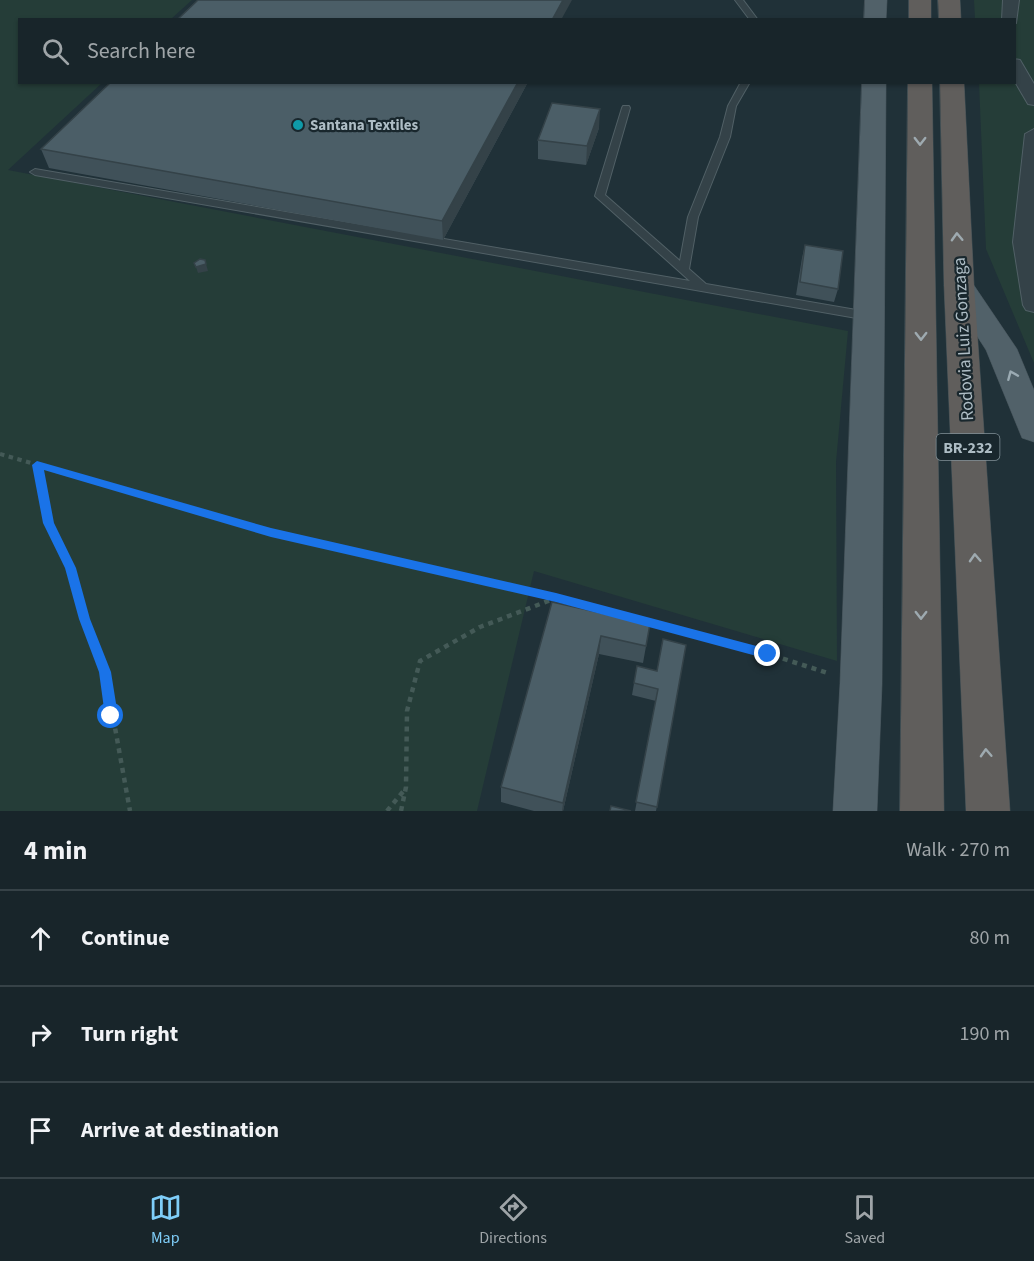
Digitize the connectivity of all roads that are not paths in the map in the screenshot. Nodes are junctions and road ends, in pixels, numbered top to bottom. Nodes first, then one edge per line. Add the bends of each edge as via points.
1 (740, 0) edge
2 (876, 0) edge
3 (920, 0) edge
4 (949, 0) edge
5 (1011, 0) edge
6 (753, 18) edge
7 (875, 18) edge
8 (920, 18) edge
9 (950, 18) edge
10 (1010, 18) edge
11 (1016, 68) edge
12 (745, 84) edge
13 (874, 84) edge
14 (920, 84) edge
15 (952, 84) edge
16 (1034, 100) edge
17 (626, 108) dead end
18 (1034, 134) edge
19 (35, 172) dead end
20 (1031, 185) edge
21 (684, 268) junction
22 (959, 285) junction
23 (703, 287) junction
24 (1034, 305) edge
25 (870, 316) junction
26 (1034, 429) edge
27 (855, 811) edge
28 (922, 811) edge
29 (988, 811) edge

1 - 6 lane
2 - 7 main road
3 - 8 highway
4 - 9 highway
5 - 10 street
11 - 16 street
12 - 21 lane via 732,105 725,138 693,217
13 - 25 main road
14 -> 28 highway, BR-232
22 -> 15 highway, Rodovia Luiz Gonzaga / BR-232
17 - 21 lane via 600,196
18 - 20 street
19 - 23 lane
20 - 24 street via 1023,242
21 - 23 lane
26 -> 22 main road via 1001,349
29 -> 22 highway, Rodovia Luiz Gonzaga / BR-232
23 - 25 lane
25 - 27 main road

